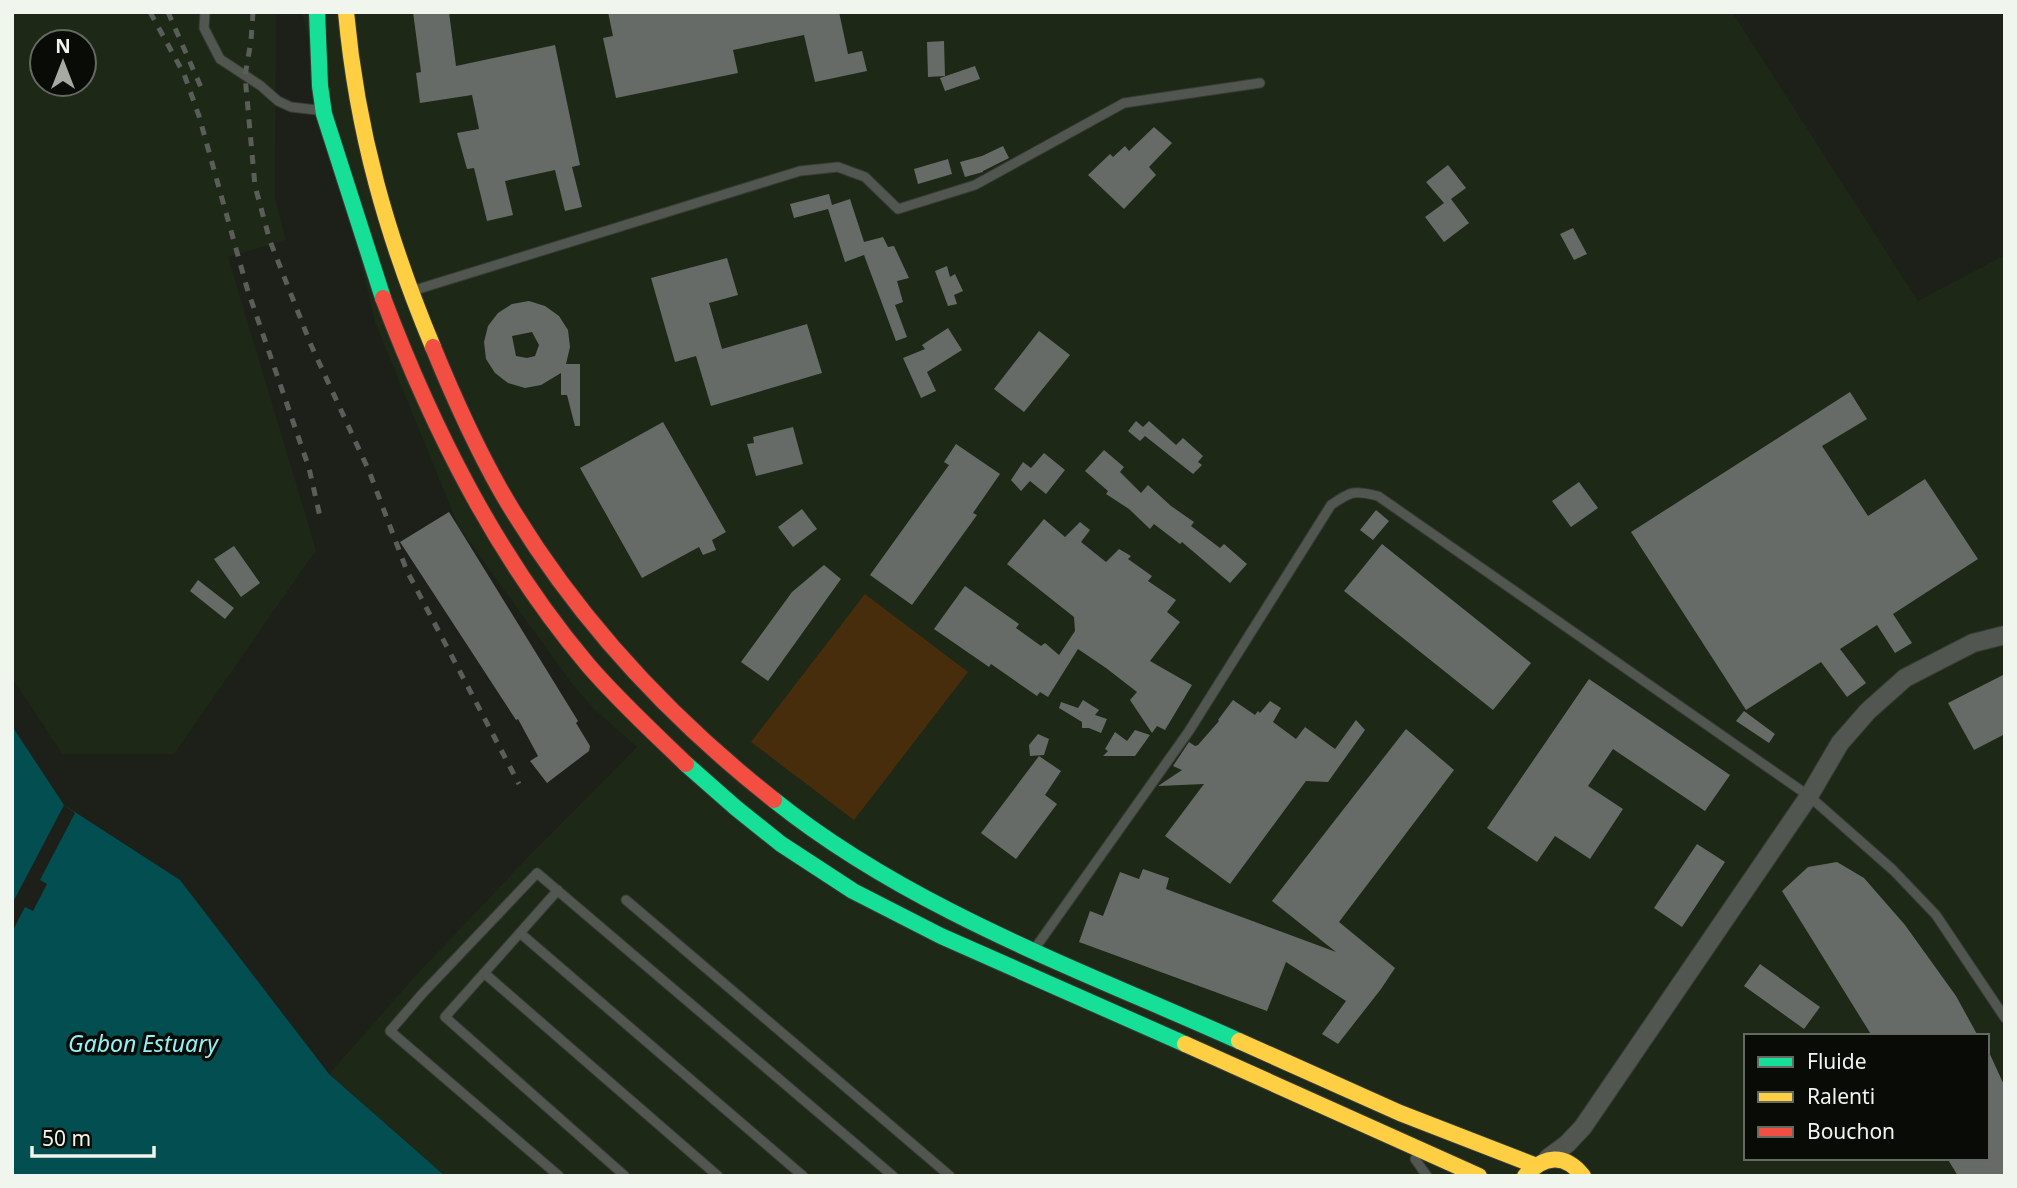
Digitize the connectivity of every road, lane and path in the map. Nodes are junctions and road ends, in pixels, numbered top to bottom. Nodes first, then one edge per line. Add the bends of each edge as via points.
1 (205, 12) edge
2 (317, 12) edge
3 (346, 12) edge
4 (1260, 83) dead end
5 (323, 110) junction
6 (398, 297) junction
7 (2005, 635) edge
8 (1809, 796) junction
9 (558, 890) junction
10 (626, 900) dead end
11 (520, 933) junction
12 (1034, 950) junction
13 (1021, 972) junction
14 (484, 973) junction
15 (2005, 1018) edge
16 (1583, 1127) junction
17 (1398, 1139) junction
18 (1535, 1166) edge
19 (1583, 1173) edge
20 (559, 1176) edge
21 (625, 1176) edge
22 (718, 1176) edge
23 (803, 1176) edge
24 (893, 1176) edge
25 (950, 1176) edge
26 (1427, 1176) edge
27 (1479, 1176) edge

1 - 5 lane via 204,29 220,59 284,104
2 - 5 highway
3 - 6 highway via 354,91 390,231
4 - 6 lane via 1124,103 975,185 898,209 865,177 838,167 800,172
5 - 6 highway
6 - 12 highway via 426,332 510,506 557,578 654,693 754,786 809,828 936,904
6 - 13 highway via 422,396 478,509 547,613 589,665 716,792 803,859 894,913
7 - 8 street via 1973,643 1905,678 1840,743
8 - 12 lane via 1378,496 1347,494 1331,505 1189,731
8 - 15 lane via 1936,915
8 - 16 street
9 - 11 lane
9 - 20 lane via 537,873 390,1031
9 - 24 lane
10 - 25 lane
11 - 14 lane
11 - 23 lane
12 - 13 lane
12 - 18 highway via 1437,1128
13 - 17 highway
14 - 21 lane via 444,1017
14 - 22 lane
16 - 18 street
16 - 19 street via 1578,1154
17 - 26 lane
17 - 27 highway
18 - 19 highway via 1564,1160

